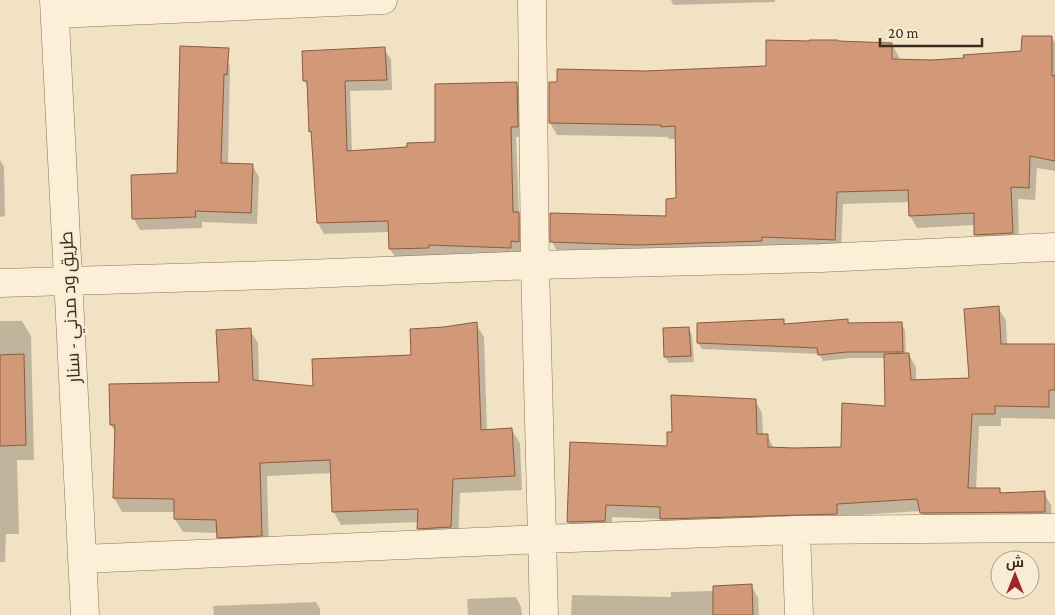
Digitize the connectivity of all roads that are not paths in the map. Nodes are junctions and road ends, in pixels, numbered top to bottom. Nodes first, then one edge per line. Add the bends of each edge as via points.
1 (383, 0) edge
2 (532, 0) edge
3 (54, 7) edge
4 (1055, 247) edge
5 (535, 265) junction
6 (68, 282) junction
7 (0, 284) edge
8 (1055, 528) edge
9 (796, 530) junction
10 (542, 540) junction
11 (82, 559) junction
12 (85, 615) edge
13 (544, 615) edge
14 (799, 615) edge

1 - 3 street
2 - 5 street
3 - 6 street, طريق ود مدني - سنار
4 - 5 street via 822,258
5 - 6 street
5 - 10 street
6 - 7 street
6 - 11 street, طريق ود مدني - سنار
8 - 9 street
9 - 10 street
9 - 14 street
10 - 11 street
10 - 13 street
11 - 12 street, طريق ود مدني - سنار

